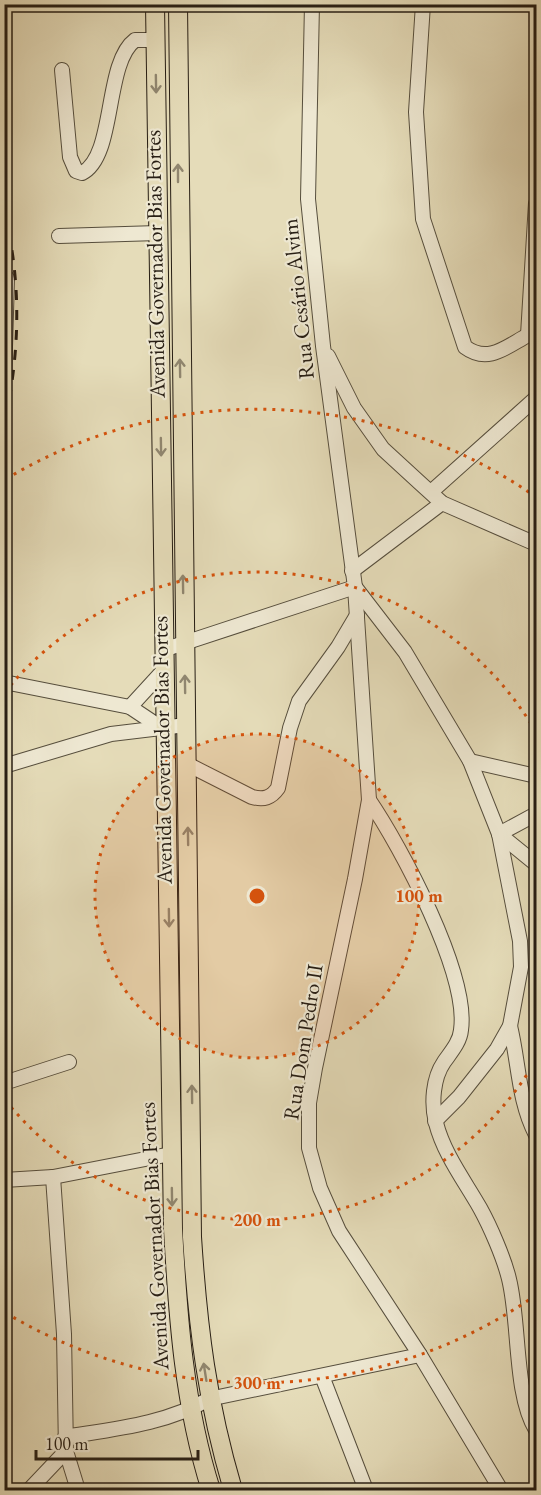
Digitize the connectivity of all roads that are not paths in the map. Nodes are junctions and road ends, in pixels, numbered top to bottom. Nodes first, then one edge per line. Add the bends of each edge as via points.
1 (312, 4) edge
2 (423, 4) edge
3 (155, 11) edge
4 (178, 12) edge
5 (155, 46) junction
6 (177, 54) junction
7 (62, 70) dead end
8 (537, 203) edge
9 (59, 236) dead end
10 (158, 238) junction
11 (179, 243) junction
12 (7, 278) dead end
13 (532, 340) edge
14 (323, 346) junction
15 (4, 381) edge
16 (537, 398) edge
17 (160, 404) junction
18 (181, 404) junction
19 (431, 492) junction
20 (442, 503) junction
21 (537, 544) edge
22 (352, 571) junction
23 (355, 587) junction
24 (357, 615) junction
25 (184, 643) junction
26 (163, 650) junction
27 (163, 671) junction
28 (4, 681) edge
29 (130, 707) junction
30 (186, 725) junction
31 (162, 727) junction
32 (470, 761) junction
33 (187, 764) junction
34 (4, 766) edge
35 (537, 776) edge
36 (369, 800) junction
37 (537, 814) edge
38 (499, 834) junction
39 (537, 864) edge
40 (189, 888) junction
41 (168, 889) junction
42 (510, 1026) junction
43 (69, 1062) dead end
44 (4, 1083) edge
45 (435, 1120) junction
46 (192, 1123) junction
47 (172, 1126) junction
48 (537, 1135) edge
49 (171, 1154) junction
50 (53, 1177) junction
51 (4, 1180) edge
52 (420, 1355) junction
53 (322, 1376) junction
54 (209, 1399) junction
55 (190, 1410) junction
56 (537, 1430) edge
57 (66, 1444) junction
58 (29, 1491) edge
59 (78, 1491) edge
60 (211, 1491) edge
61 (233, 1491) edge
62 (366, 1491) edge
63 (501, 1491) edge

1 - 14 street, Rua Cesário Alvim via 308,199
2 - 13 street via 416,112 423,219 465,348 476,356 489,355
3 - 4 main road via 163,27
3 - 5 main road, Avenida Governador Bias Fortes
4 - 6 main road, Avenida Governador Bias Fortes
5 - 6 main road via 168,47
5 - 7 street via 135,40 126,49 104,131 93,161 82,173 76,171 70,157
5 -> 10 main road, Avenida Governador Bias Fortes
11 -> 6 main road, Avenida Governador Bias Fortes
8 - 13 street
9 - 10 street
10 - 11 main road
10 - 17 main road, Avenida Governador Bias Fortes
18 -> 11 main road, Avenida Governador Bias Fortes
12 - 15 street
14 - 19 street via 354,408 383,449
14 - 22 street, Rua Cesário Alvim
16 - 19 street
17 - 18 main road
17 -> 26 main road, Avenida Governador Bias Fortes
25 -> 18 main road, Avenida Governador Bias Fortes
19 - 20 street
20 - 21 street
20 - 22 street
22 - 23 street, Rua Cesário Alvim
23 - 24 street, Rua Dom Pedro II
23 - 25 street
23 - 32 street via 405,652
24 - 33 street via 299,701 275,793 260,799 252,797
24 - 36 street, Rua Dom Pedro II
25 - 26 street
30 -> 25 main road, Avenida Governador Bias Fortes
26 - 27 main road, Avenida Governador Bias Fortes
27 - 29 street
27 - 31 main road, Avenida Governador Bias Fortes
28 - 29 street
29 - 31 street
30 - 31 street
30 - 33 main road, Avenida Governador Bias Fortes
31 - 34 street via 111,734
31 - 41 main road, Avenida Governador Bias Fortes
32 - 35 street
32 - 38 street
40 -> 33 main road, Avenida Governador Bias Fortes
36 - 45 street via 412,872 459,1000 461,1032 438,1072
36 - 52 street, Rua Dom Pedro II via 309,1102 309,1148 320,1188 339,1231
37 - 38 street
38 - 39 street
38 - 42 street via 520,941 521,967
40 - 41 main road
46 -> 40 main road, Avenida Governador Bias Fortes
41 -> 47 main road, Avenida Governador Bias Fortes
42 - 45 street via 459,1097
42 - 48 street via 518,1080
43 - 44 street
45 - 56 street via 445,1149 481,1210 508,1277 525,1394 530,1420
46 - 47 main road
54 -> 46 main road, Avenida Governador Bias Fortes via 198,1326 192,1237
47 - 49 main road, Avenida Governador Bias Fortes
49 - 50 street
49 -> 55 main road, Avenida Governador Bias Fortes via 176,1293
50 - 51 street
50 - 57 street via 64,1334
52 - 53 street
52 - 63 street, Rua Dom Pedro II
53 - 54 street
53 - 62 street
54 - 55 street
54 - 61 main road, Avenida Governador Bias Fortes
55 - 57 street
55 - 60 main road, Avenida Governador Bias Fortes
57 - 58 street
57 - 59 street

